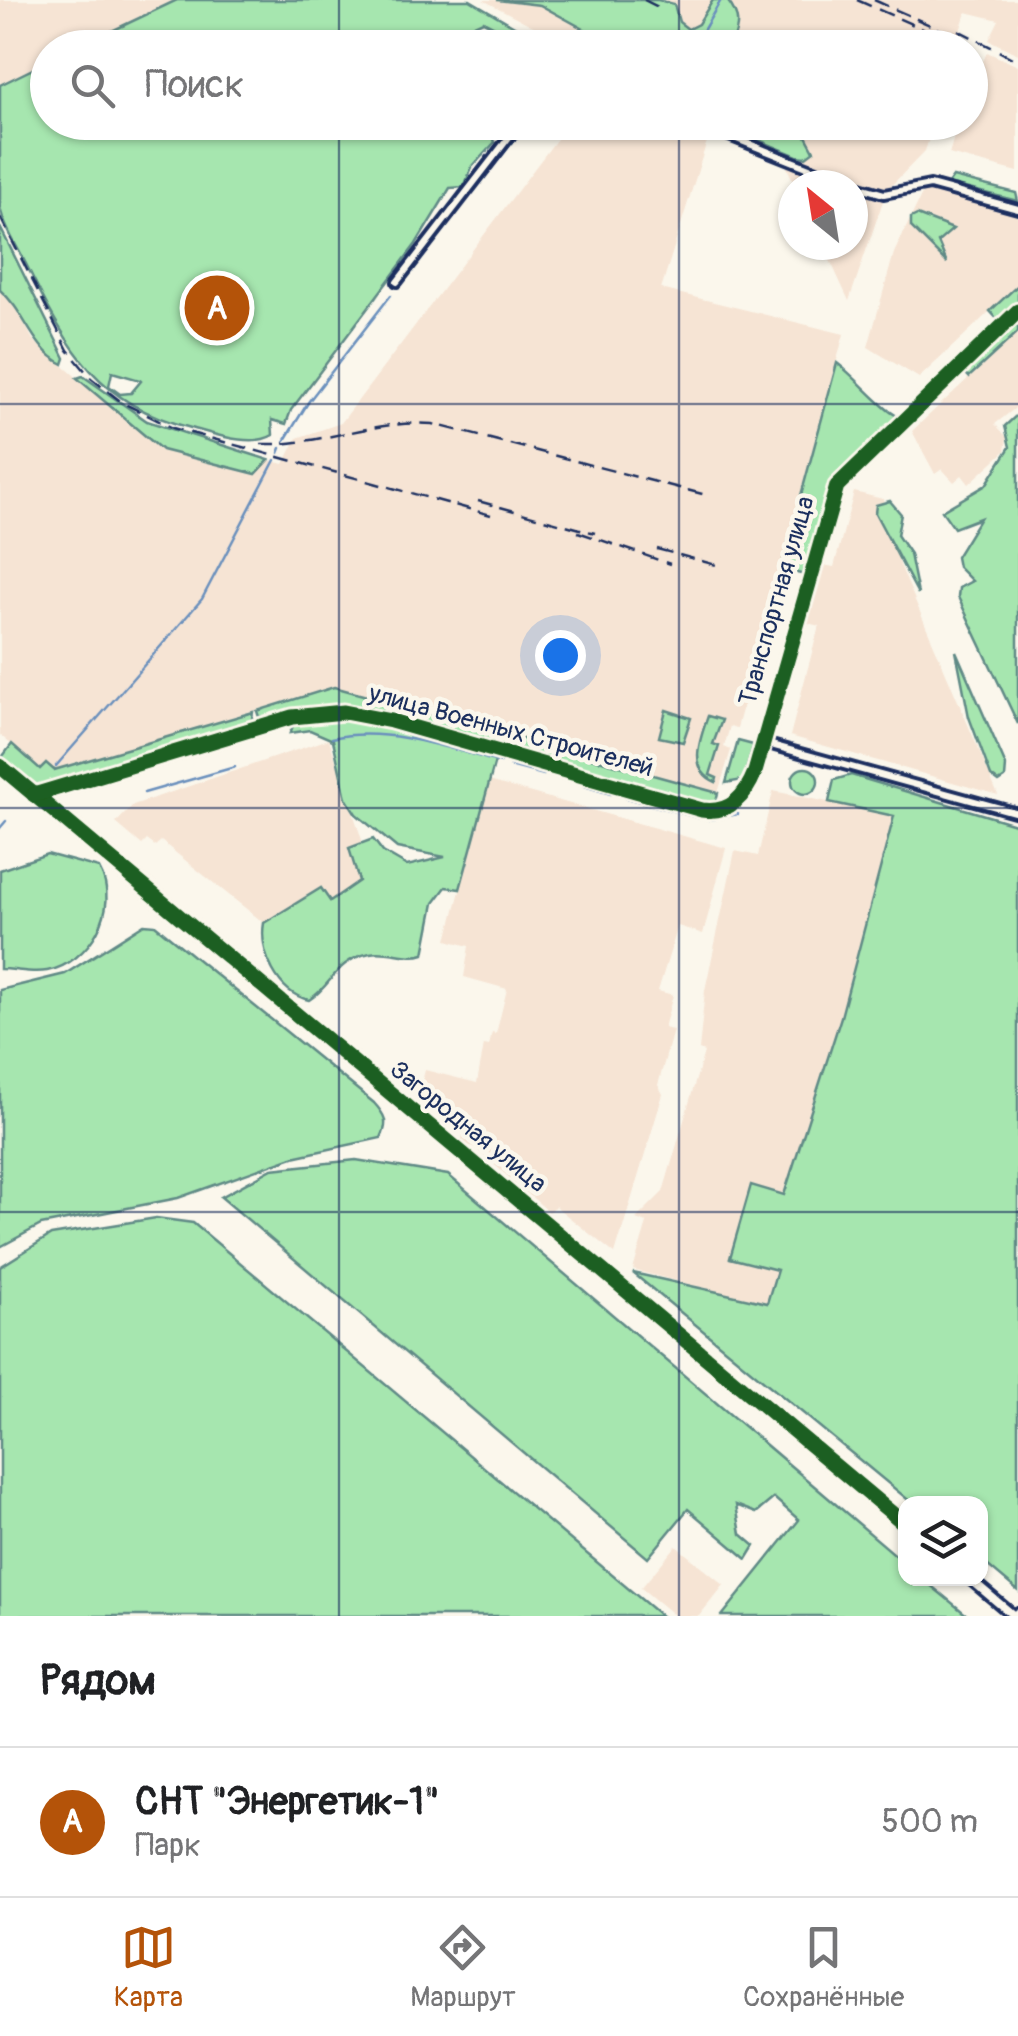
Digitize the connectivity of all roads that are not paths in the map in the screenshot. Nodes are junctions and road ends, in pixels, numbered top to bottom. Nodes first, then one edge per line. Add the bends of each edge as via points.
1 (508, 140) edge
2 (739, 140) edge
3 (814, 170) edge
4 (868, 190) edge
5 (1018, 209) edge
6 (397, 282) dead end
7 (1018, 311) edge
8 (764, 742) junction
9 (1, 770) edge
10 (34, 795) junction
11 (1018, 813) edge
12 (898, 1518) edge
13 (979, 1586) edge
14 (1016, 1615) edge

1 - 6 street
2 - 3 street
4 - 5 street via 884,194 930,185
7 - 8 street, Транспортная улица via 838,486
8 - 10 street, улица Военных Строителей via 747,790 716,812 344,712 274,721
8 - 11 street
9 - 10 street, Загородная улица
10 - 12 street, Загородная улица
13 - 14 street

